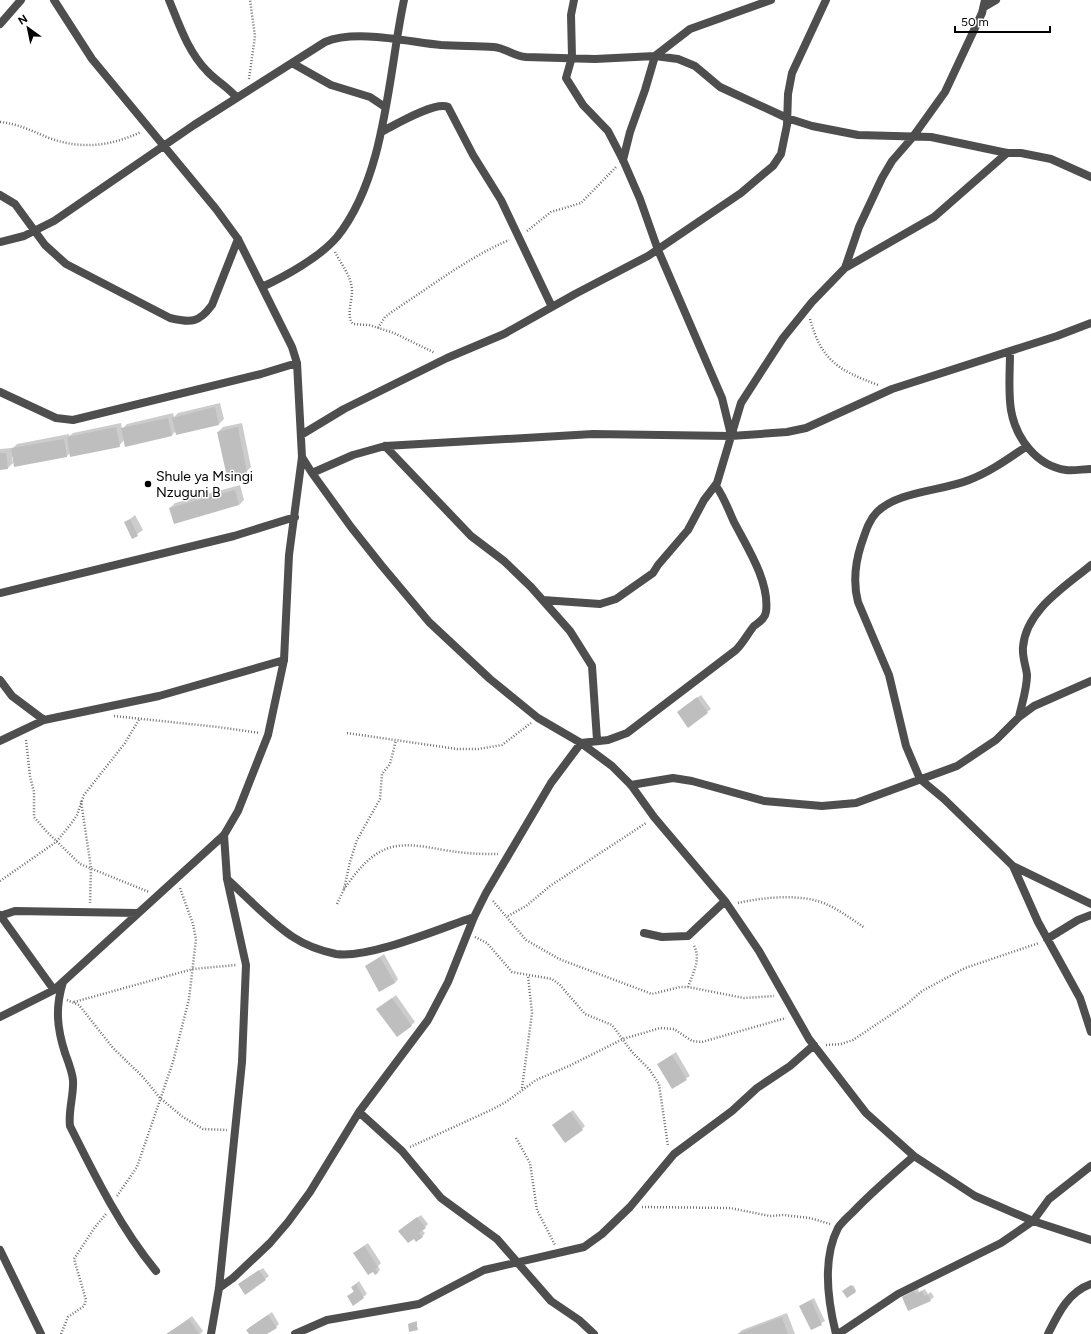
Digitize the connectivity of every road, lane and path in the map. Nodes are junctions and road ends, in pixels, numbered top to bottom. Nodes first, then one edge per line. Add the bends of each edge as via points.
1 (21, 0) edge
2 (54, 0) edge
3 (169, 0) edge
4 (250, 0) edge
5 (404, 0) edge
6 (574, 0) edge
7 (771, 0) edge
8 (826, 0) edge
9 (996, 0) edge
10 (985, 4) edge
11 (0, 24) edge
12 (396, 38) junction
13 (655, 56) junction
14 (572, 57) junction
15 (292, 63) junction
16 (247, 92) junction
17 (237, 98) junction
18 (385, 107) junction
19 (787, 118) junction
20 (0, 122) edge
21 (148, 129) junction
22 (381, 132) junction
23 (912, 138) junction
24 (163, 146) junction
25 (1007, 153) junction
26 (623, 160) junction
27 (1091, 177) edge
28 (0, 195) edge
29 (35, 231) junction
30 (519, 236) junction
31 (238, 239) junction
32 (0, 242) edge
33 (330, 243) junction
34 (658, 250) junction
35 (845, 268) junction
36 (262, 288) junction
37 (552, 307) junction
38 (807, 309) junction
39 (1091, 323) edge
40 (378, 328) junction
41 (1010, 352) junction
42 (447, 358) junction
43 (297, 363) junction
44 (892, 389) junction
45 (0, 392) edge
46 (301, 435) junction
47 (731, 436) junction
48 (385, 446) junction
49 (1027, 446) junction
50 (302, 458) junction
51 (1091, 469) edge
52 (312, 473) junction
53 (716, 486) junction
54 (295, 517) junction
55 (1091, 565) edge
56 (0, 594) edge
57 (543, 600) junction
58 (284, 660) junction
59 (0, 680) edge
60 (1091, 681) edge
61 (109, 716) dead end
62 (1019, 717) junction
63 (140, 718) junction
64 (538, 718) junction
65 (44, 720) junction
66 (25, 729) junction
67 (347, 733) dead end
68 (268, 735) junction
69 (396, 740) junction
70 (597, 740) junction
71 (0, 741) edge
72 (581, 743) junction
73 (920, 779) junction
74 (631, 785) junction
75 (81, 800) junction
76 (654, 817) junction
77 (224, 835) junction
78 (56, 842) junction
79 (511, 854) junction
80 (1013, 866) junction
81 (91, 868) junction
82 (176, 878) junction
83 (227, 879) junction
84 (0, 881) edge
85 (344, 889) junction
86 (486, 893) junction
87 (157, 895) junction
88 (338, 904) dead end
89 (727, 904) junction
90 (1091, 904) edge
91 (90, 911) junction
92 (137, 913) junction
93 (1091, 915) edge
94 (0, 916) edge
95 (474, 916) junction
96 (508, 916) junction
97 (865, 928) dead end
98 (644, 933) dead end
99 (467, 934) junction
100 (688, 936) junction
101 (1047, 939) junction
102 (246, 965) junction
103 (193, 969) junction
104 (528, 976) junction
105 (63, 982) junction
106 (688, 987) junction
107 (54, 990) junction
108 (784, 995) junction
109 (58, 998) junction
110 (74, 1002) junction
111 (796, 1015) junction
112 (0, 1018) edge
113 (1091, 1032) edge
114 (623, 1039) junction
115 (814, 1045) junction
116 (522, 1089) junction
117 (160, 1098) junction
118 (359, 1112) junction
119 (235, 1130) junction
120 (516, 1138) dead end
121 (402, 1151) junction
122 (914, 1156) junction
123 (670, 1159) junction
124 (1091, 1166) edge
125 (112, 1207) junction
126 (630, 1207) junction
127 (1033, 1221) junction
128 (839, 1227) junction
129 (1091, 1240) edge
130 (0, 1250) edge
131 (559, 1253) junction
132 (518, 1263) junction
133 (156, 1271) dead end
134 (1091, 1284) edge
135 (219, 1288) junction
136 (41, 1334) edge
137 (61, 1334) edge
138 (211, 1334) edge
139 (295, 1334) edge
140 (594, 1334) edge
141 (837, 1334) edge
142 (1048, 1334) edge

1 - 11 street
2 - 21 street via 92,59
3 - 17 street via 178,25 202,64
4 - 16 path via 255,36
5 - 12 street
6 - 14 street via 571,15
7 - 13 street via 690,29
8 - 19 street via 792,73
9 - 10 street
10 - 23 street via 945,92
12 - 14 street via 440,45 494,47 518,56
12 - 15 street via 332,39
12 - 18 street
13 - 14 street
13 - 19 street via 678,59 695,66 720,87
13 - 26 street
14 - 26 street via 566,74 567,83 582,105 608,132
15 - 16 street
15 - 18 street via 335,86 370,96
16 - 17 street
17 - 24 street
18 - 22 street
19 - 23 street via 858,135
19 - 34 street via 783,149 773,166 741,193
20 - 21 path via 85,146 113,143
21 - 24 street
22 - 30 street via 426,110 448,107
22 - 33 street via 368,176 354,210
23 - 25 street via 931,138
23 - 35 street via 892,161 882,178 859,227
24 - 29 street via 54,221
24 - 31 street
25 - 27 street via 1051,159
25 - 35 street via 934,217
26 - 30 path via 584,201 551,212
26 - 34 street
28 - 29 street via 15,204
29 - 31 street via 66,264 170,318 183,321 199,319 206,313
29 - 32 street
30 - 37 street
30 - 40 path via 489,248 466,262 385,317
31 - 36 street
33 - 36 street via 297,270
33 - 40 path via 350,280 350,321 355,325
34 - 37 street
34 - 47 street via 722,398
35 - 38 street
36 - 43 street via 292,347
37 - 42 street via 504,334
38 - 44 path via 818,342 832,361 859,379
38 - 47 street via 784,338 741,403
39 - 41 street
40 - 42 path
41 - 44 street
41 - 49 street via 1011,410 1018,432
42 - 46 street via 344,409
43 - 45 street via 73,420 56,418
43 - 46 street
44 - 47 street via 806,428 768,435
46 - 50 street
47 - 48 street via 593,434
47 - 53 street
48 - 52 street via 353,455
48 - 57 street via 471,536 504,561
49 - 51 street via 1036,457 1056,468
49 - 73 street via 968,481 912,495 886,505 872,518 858,553 855,590 858,602 889,675 906,746
50 - 52 street
50 - 54 street
52 - 64 street via 382,566 429,622 490,679
53 - 57 street via 704,500 688,530 674,548 653,573 630,590 610,602 600,604
53 - 70 street via 759,569 765,596 765,615 736,650 627,733 608,740
54 - 56 street via 234,536
54 - 58 street via 289,555
55 - 62 street via 1043,606 1031,620 1024,638 1027,675
57 - 70 street via 570,631 592,666
58 - 65 street via 159,696
58 - 68 street
59 - 65 street via 12,696
60 - 62 street via 1034,706
61 - 63 path
62 - 73 street via 996,740 972,758
63 - 68 path
63 - 75 path
64 - 69 path via 502,745 478,749 457,749
64 - 72 street
65 - 66 street
66 - 71 street
66 - 78 path via 35,800 33,816
67 - 69 path
68 - 77 street via 238,811
69 - 85 path via 390,764 382,774 377,806 354,847
70 - 72 street
72 - 74 street via 612,766
72 - 79 street via 551,783
73 - 74 street via 869,800 822,806 764,801 673,778
73 - 80 street via 948,802
74 - 76 street
75 - 78 path via 77,816
75 - 81 path
76 - 89 street
76 - 96 path
77 - 82 street
77 - 83 street
78 - 81 path via 80,864
78 - 84 path
79 - 85 path via 392,846 366,863
79 - 86 street
80 - 90 street
80 - 101 street
81 - 87 path
81 - 91 path
82 - 87 street
82 - 103 path via 196,939
83 - 95 street via 294,938 336,954 368,952
83 - 102 street
85 - 88 path
86 - 95 street
86 - 96 path
87 - 92 street
89 - 97 path via 784,898 815,900 839,911
89 - 100 street
89 - 108 street via 759,951
91 - 92 street
91 - 94 street via 15,911
92 - 105 street
93 - 101 street
94 - 107 street
95 - 99 street
96 - 106 path via 526,940 559,959 652,994
98 - 100 street via 662,937
99 - 104 path via 487,943 512,972
99 - 118 street via 448,982 428,1020
100 - 106 path via 698,952
101 - 113 street via 1080,998
101 - 115 path via 965,968 945,978 922,991 853,1040 841,1044
102 - 103 path
102 - 119 street via 242,1062
103 - 110 path
103 - 117 path via 189,999 173,1062
104 - 114 path via 552,979 560,984 585,1014 612,1025
104 - 116 path via 532,1013
105 - 107 street
105 - 109 street
106 - 108 path via 744,998
107 - 112 street
108 - 111 street
109 - 110 path
109 - 125 street via 59,1032 73,1077 70,1126
110 - 117 path
111 - 114 path via 702,1042 692,1041 674,1029 660,1028
111 - 115 street
114 - 116 path
114 - 123 path via 659,1084
115 - 122 street via 866,1113
115 - 123 street
116 - 121 path via 491,1110
117 - 119 path via 183,1118 203,1129
117 - 125 path via 137,1167 118,1192
118 - 121 street
118 - 135 street via 310,1192 288,1222 270,1243
119 - 135 street
120 - 131 path via 530,1163 538,1210
121 - 132 street via 441,1198 497,1239
122 - 127 street via 975,1196
122 - 128 street via 866,1198
123 - 126 street
124 - 127 street via 1049,1199
125 - 133 street
125 - 137 path via 76,1254 75,1266 86,1300 84,1306 68,1316
126 - 128 path via 730,1208 770,1216 810,1218
126 - 131 street via 590,1243 579,1250
127 - 129 street
127 - 141 street via 1001,1242 898,1294
128 - 141 street via 832,1247 829,1272 830,1309
130 - 136 street
131 - 132 street
132 - 139 street via 484,1270 419,1304 326,1320
132 - 140 street via 551,1301
134 - 142 street via 1071,1296 1064,1304
135 - 138 street

